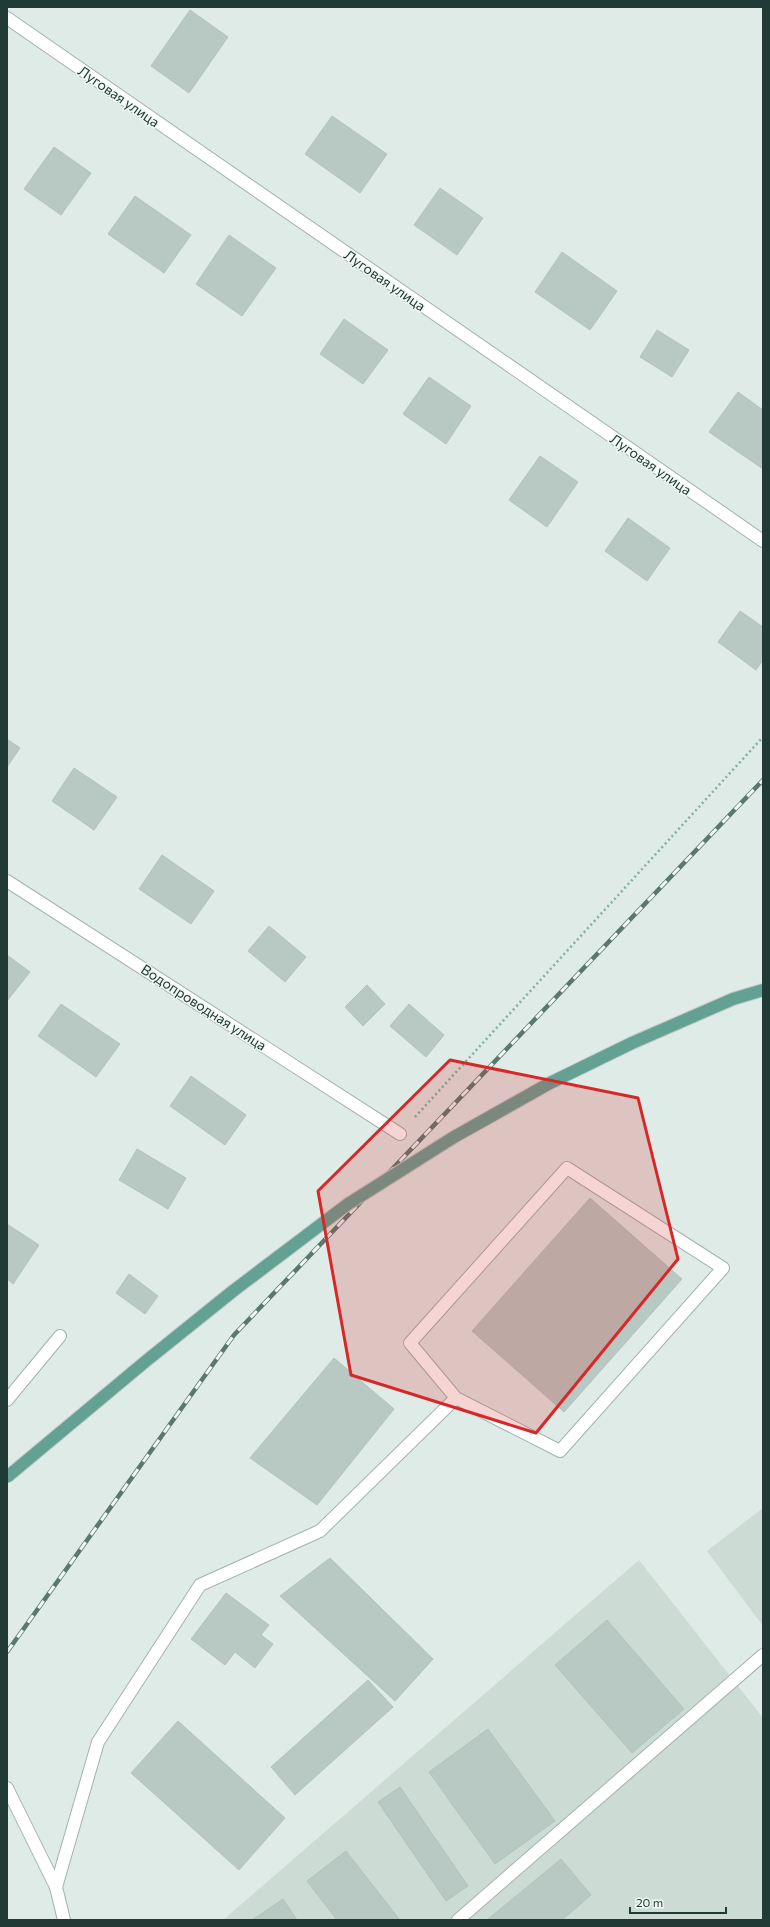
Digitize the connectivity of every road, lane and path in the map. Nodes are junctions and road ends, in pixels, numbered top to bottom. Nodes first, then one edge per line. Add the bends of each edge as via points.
1 (7, 18) edge
2 (763, 541) edge
3 (763, 738) edge
4 (7, 881) edge
5 (763, 990) edge
6 (400, 1134) joint
7 (60, 1336) dead end
8 (456, 1398) junction
9 (7, 1400) edge
10 (7, 1478) edge
11 (763, 1655) edge
12 (7, 1788) edge
13 (56, 1887) junction
14 (64, 1920) edge
15 (458, 1920) edge

1 - 2 street, Луговая улица
3 - 6 path
4 - 6 street, Водопроводная улица
5 - 10 main road, bridge via 733,998 639,1039 550,1083 454,1137 348,1204 233,1291
7 - 9 street
8 - 8 street via 560,1452 723,1268 567,1168 410,1343
8 - 13 street via 320,1531 200,1585 98,1742
11 - 15 street
12 - 13 street
13 - 14 street

